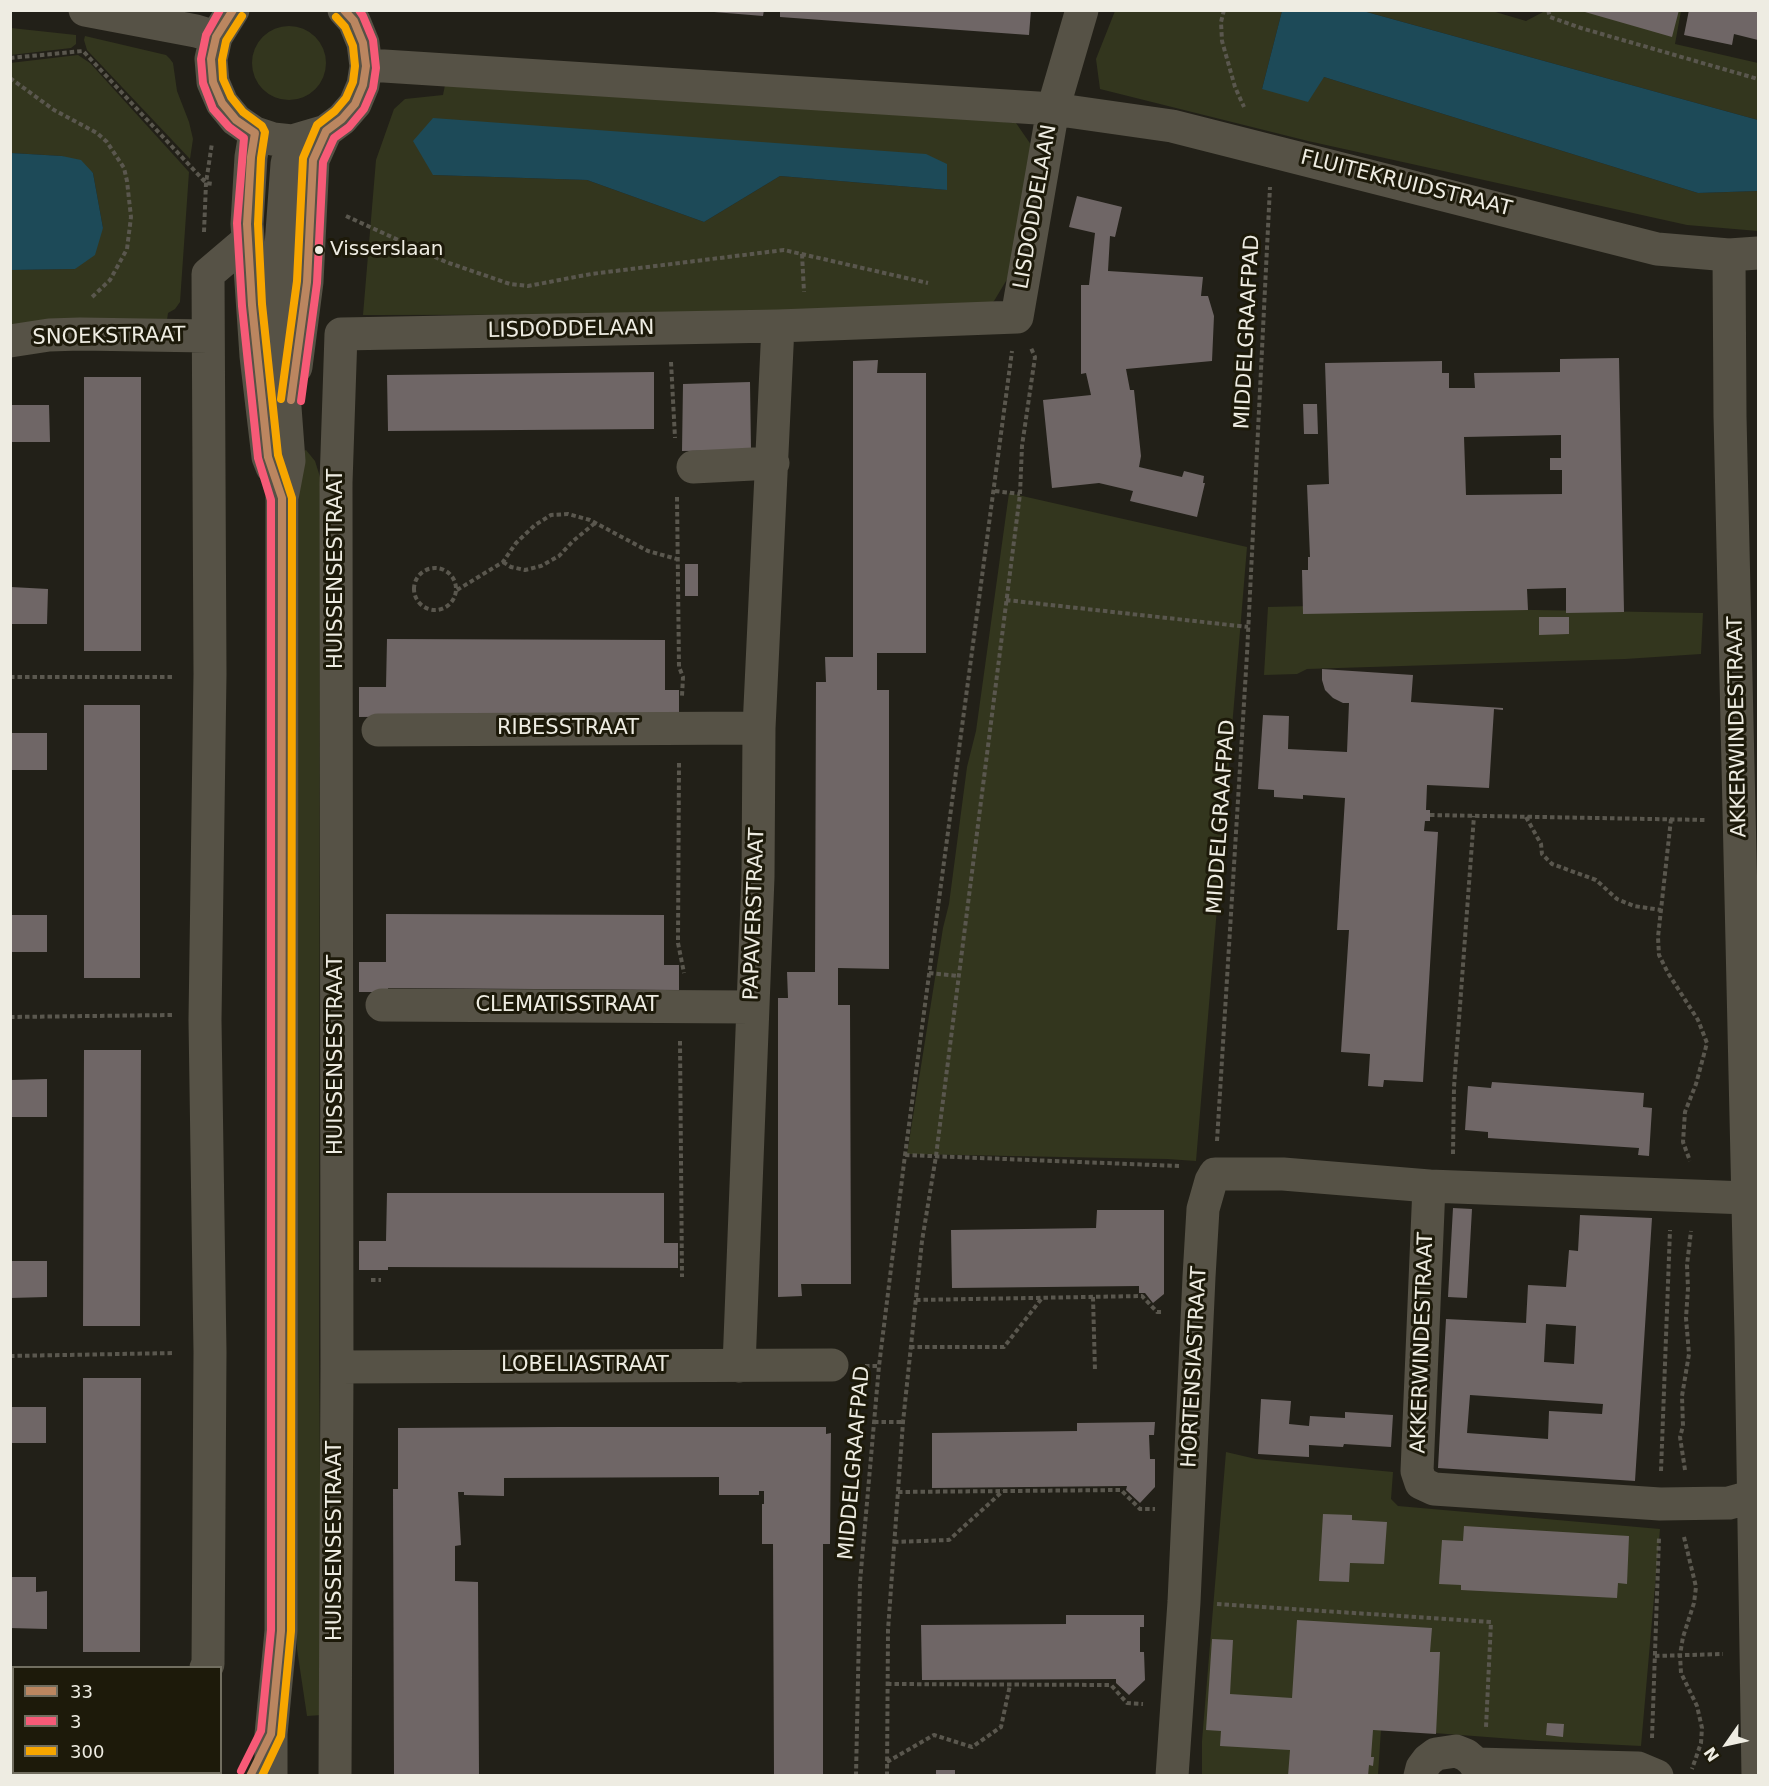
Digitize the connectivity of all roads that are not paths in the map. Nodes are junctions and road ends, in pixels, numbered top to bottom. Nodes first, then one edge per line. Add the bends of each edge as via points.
1 (85, 10) edge
2 (344, 10) edge
3 (1082, 10) edge
4 (224, 24) edge
5 (366, 66) junction
6 (1053, 109) junction
7 (326, 131) junction
8 (255, 133) junction
9 (292, 141) junction
10 (248, 240) junction
11 (1744, 254) edge
12 (778, 326) junction
13 (341, 334) joint
14 (208, 336) junction
15 (10, 341) edge
16 (287, 416) junction
17 (773, 463) junction
18 (681, 467) road end
19 (336, 483) junction
20 (282, 498) junction
21 (1747, 568) edge
22 (759, 728) junction
23 (378, 730) dead end
24 (1750, 864) edge
25 (382, 1005) dead end
26 (753, 1006) junction
27 (1440, 1186) junction
28 (1751, 1187) edge
29 (832, 1365) dead end
30 (739, 1366) junction
31 (337, 1367) junction
32 (1755, 1495) edge
33 (206, 1666) edge
34 (271, 1734) junction
35 (1480, 1768) edge
36 (249, 1776) edge
37 (271, 1776) edge
38 (335, 1776) edge
39 (1173, 1776) edge
40 (1420, 1776) edge
41 (1657, 1776) edge
42 (1758, 1776) edge

1 - 4 street via 196,31
2 - 5 street via 354,21 363,43
3 - 6 street
4 - 8 street via 211,59 213,82 222,103
5 - 6 street, LISDODDELAAN
5 - 7 street via 355,104
6 - 11 street, FLUITEKRUIDSTRAAT via 1172,126 1657,249
6 - 12 street, LISDODDELAAN via 1017,317
7 - 9 street
7 - 16 street via 313,160 307,282
8 - 9 street
8 - 10 street
9 - 16 street via 277,300
10 - 14 street via 208,274
10 - 20 street via 268,458
11 - 21 street, AKKERWINDESTRAAT via 1730,416
12 - 13 street, LISDODDELAAN
12 - 17 street, PAPAVERSTRAAT
13 - 19 street, HUISSENSESTRAAT
14 - 15 street, SNOEKSTRAAT via 49,335
14 - 33 street via 210,677 205,1015 210,1352
16 - 19 street
16 - 20 street via 289,461
17 - 18 street
17 - 22 street, PAPAVERSTRAAT
19 - 31 street, HUISSENSESTRAAT
20 - 34 street via 281,1631
21 - 24 street, AKKERWINDESTRAAT via 1740,820
22 - 23 street, RIBESSTRAAT
22 - 26 street, PAPAVERSTRAAT
24 - 28 street, AKKERWINDESTRAAT
25 - 26 street, CLEMATISSTRAAT
26 - 30 street, PAPAVERSTRAAT
27 - 28 street via 1692,1197
27 - 32 street, AKKERWINDESTRAAT via 1417,1471 1421,1483 1434,1489 1660,1504 1729,1503
27 - 39 street, HORTENSIASTRAAT via 1283,1174 1215,1174 1210,1181 1203,1209
28 - 32 street, AKKERWINDESTRAAT
29 - 30 street, LOBELIASTRAAT
30 - 31 street, LOBELIASTRAAT
31 - 38 street, HUISSENSESTRAAT
32 - 42 street, AKKERWINDESTRAAT
34 - 36 street
34 - 37 street
35 - 40 street via 1466,1755 1446,1751 1428,1760
35 - 41 street via 1638,1768

